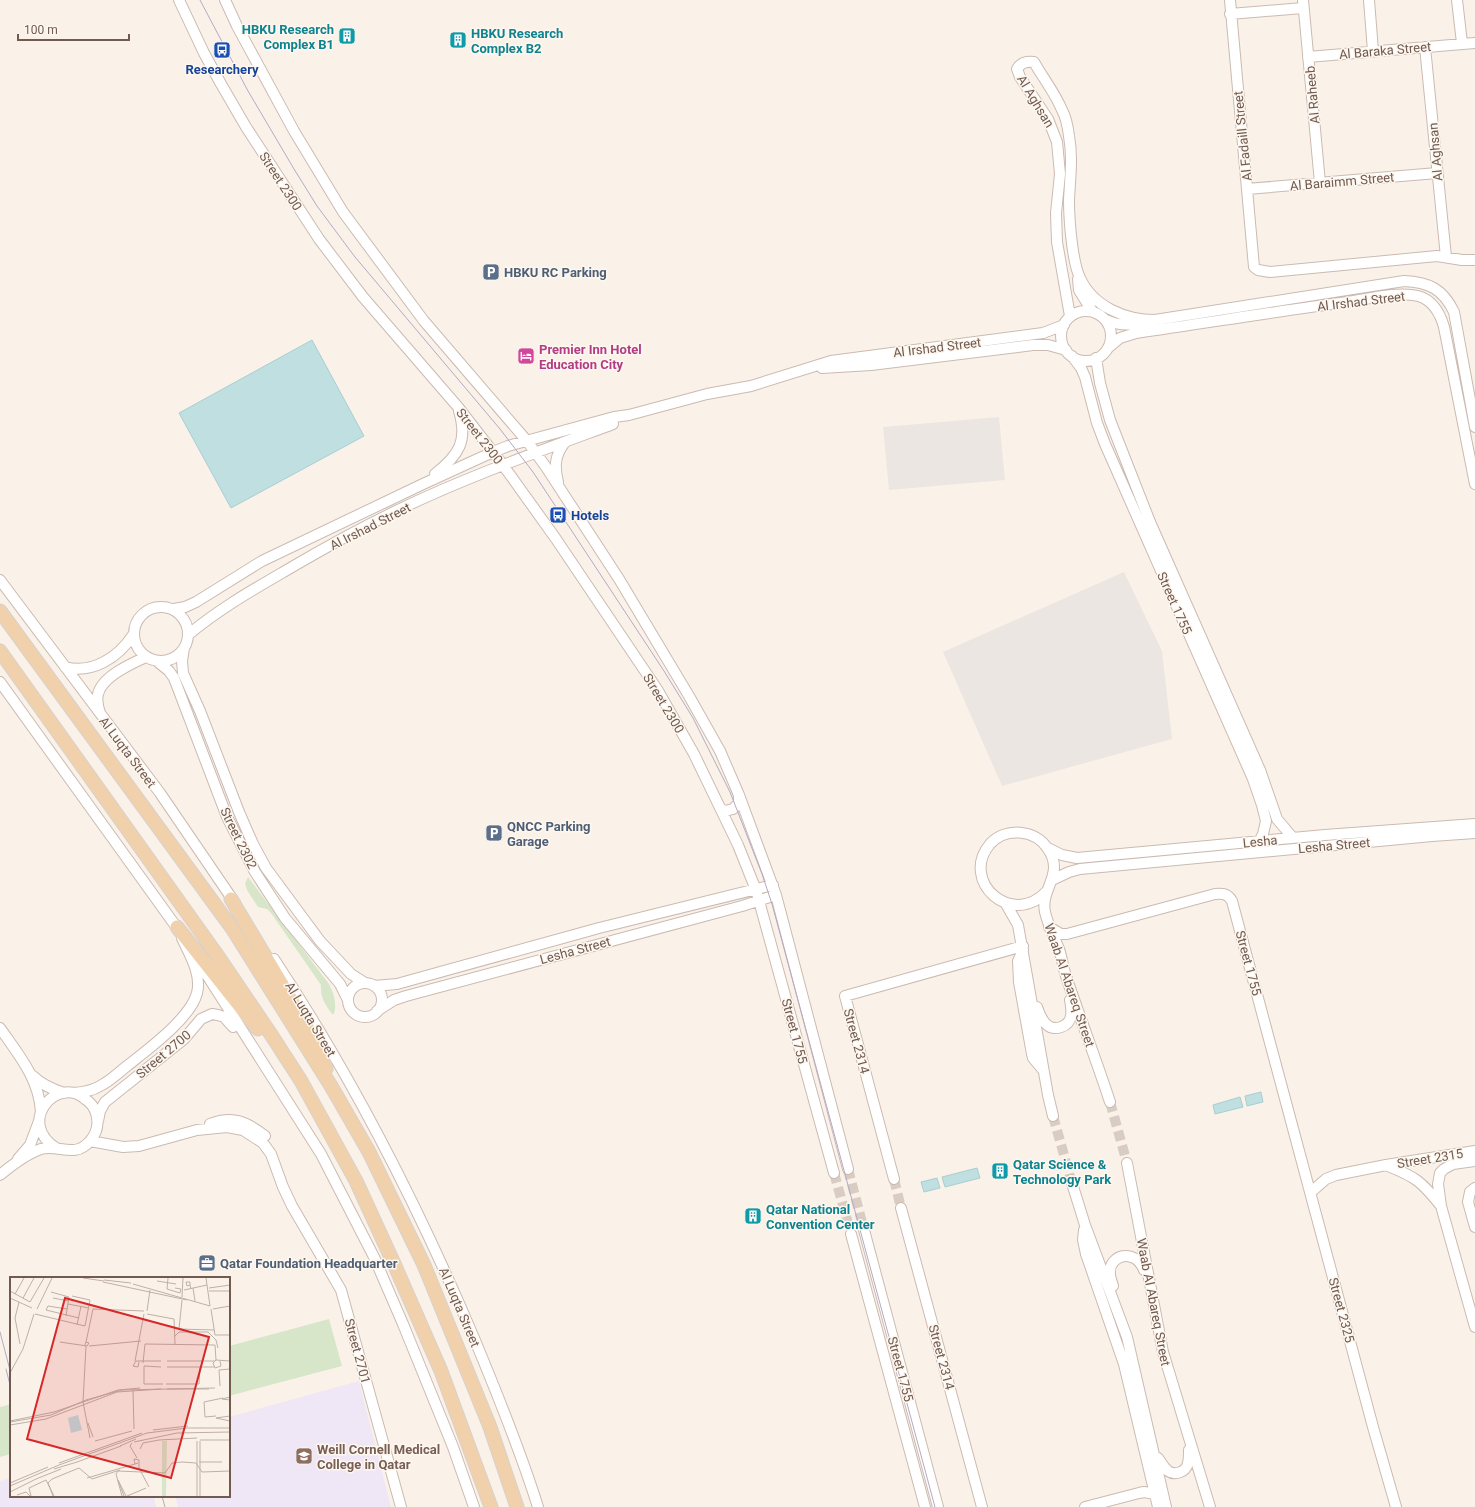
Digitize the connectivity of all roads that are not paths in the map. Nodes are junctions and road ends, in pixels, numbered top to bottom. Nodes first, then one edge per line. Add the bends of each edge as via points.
1 (179, 0) edge
2 (225, 0) edge
3 (1230, 0) edge
4 (1369, 0) edge
5 (1457, 0) edge
6 (1303, 4) edge
7 (1230, 14) junction
8 (1475, 42) edge
9 (1462, 43) junction
10 (1425, 47) junction
11 (1373, 51) junction
12 (1308, 57) junction
13 (1437, 173) junction
14 (1320, 183) junction
15 (1248, 189) junction
16 (1446, 257) junction
17 (1475, 260) edge
18 (1076, 265) junction
19 (1092, 311) junction
20 (1070, 316) junction
21 (1106, 320) junction
22 (1155, 320) junction
23 (1064, 325) junction
24 (1108, 348) junction
25 (1068, 353) junction
26 (1096, 358) junction
27 (810, 368) junction
28 (458, 407) junction
29 (629, 415) junction
30 (1475, 428) edge
31 (526, 441) junction
32 (565, 442) junction
33 (493, 452) junction
34 (535, 452) junction
35 (503, 465) junction
36 (423, 484) junction
37 (1475, 484) edge
38 (560, 487) junction
39 (0, 580) edge
40 (174, 609) junction
41 (0, 611) edge
42 (133, 635) junction
43 (188, 635) junction
44 (184, 648) junction
45 (0, 652) edge
46 (146, 657) junction
47 (158, 662) junction
48 (65, 667) junction
49 (0, 682) edge
50 (101, 716) junction
51 (739, 794) junction
52 (720, 809) junction
53 (1475, 824) edge
54 (1475, 833) edge
55 (1293, 838) junction
56 (1260, 847) junction
57 (1048, 848) junction
58 (1052, 880) junction
59 (756, 890) junction
60 (774, 890) junction
61 (1047, 890) junction
62 (232, 899) junction
63 (759, 901) junction
64 (1006, 904) junction
65 (177, 927) junction
66 (1049, 927) junction
67 (1068, 934) junction
68 (1023, 948) junction
69 (1059, 950) junction
70 (1001, 952) junction
71 (1018, 961) junction
72 (1065, 974) junction
73 (370, 984) junction
74 (1029, 984) junction
75 (348, 1000) junction
76 (377, 1011) junction
77 (0, 1028) edge
78 (288, 1061) junction
79 (267, 1070) junction
80 (1044, 1071) junction
81 (31, 1074) junction
82 (331, 1086) junction
83 (68, 1093) junction
84 (1110, 1102) tunnel mouth
85 (40, 1116) junction
86 (1053, 1116) tunnel mouth
87 (97, 1125) junction
88 (90, 1141) junction
89 (115, 1146) junction
90 (56, 1148) junction
91 (1475, 1151) edge
92 (1475, 1161) edge
93 (1127, 1163) tunnel mouth
94 (13, 1165) junction
95 (1386, 1165) junction
96 (848, 1169) tunnel mouth
97 (834, 1173) tunnel mouth
98 (0, 1175) edge
99 (894, 1179) tunnel mouth
100 (1070, 1180) tunnel mouth
101 (1475, 1188) edge
102 (1311, 1192) junction
103 (1441, 1206) junction
104 (901, 1208) tunnel mouth
105 (1085, 1225) junction
106 (1475, 1227) edge
107 (864, 1230) tunnel mouth
108 (851, 1234) tunnel mouth
109 (1150, 1285) junction
110 (1123, 1323) junction
111 (1475, 1327) edge
112 (1142, 1399) junction
113 (1138, 1420) junction
114 (1189, 1440) junction
115 (1154, 1451) junction
116 (1150, 1478) junction
117 (1139, 1493) junction
118 (1155, 1494) junction
119 (401, 1507) edge
120 (474, 1507) edge
121 (491, 1507) edge
122 (518, 1507) edge
123 (538, 1507) edge
124 (925, 1507) edge
125 (938, 1507) edge
126 (982, 1507) edge
127 (1085, 1507) edge
128 (1158, 1507) edge
129 (1166, 1507) edge
130 (1210, 1507) edge
131 (1396, 1507) edge

1 - 28 street, Street 2300 via 228,97 319,239 363,297
2 - 31 street, Street 2300 via 294,131 343,212 424,321
3 - 7 street, Al Fadaill Street
4 - 11 street
5 - 9 street
6 - 7 street, Al Raheeb
6 - 12 street, Al Raheeb
7 - 15 street, Al Fadaill Street
8 - 9 street, Al Baraka Street
9 - 10 street, Al Baraka Street
10 - 11 street, Al Baraka Street
10 - 13 street, Al Aghsan
11 - 12 street, Al Baraka Street
12 - 14 street, Al Raheeb
13 - 14 street, Al Baraimm Street
13 - 16 street, Al Aghsan
14 - 15 street, Al Baraimm Street
15 - 16 street, Al Fadaill Street via 1254,267 1258,270 1270,272
16 - 17 street
18 - 19 street, Al Aghsan via 1080,290
18 - 20 street, Al Aghsan via 1069,201 1072,167 1063,110 1034,62 1027,61 1017,70 1048,119 1057,142 1060,174 1056,213 1057,242
18 - 22 street, Al Aghsan via 1087,289 1106,307 1129,318
19 - 20 street via 1082,311
19 - 21 street
20 - 23 street
21 - 22 street, Al Irshad Street via 1124,326
21 - 24 street via 1111,334
22 - 30 street, Al Irshad Street via 1404,281 1424,283 1440,293 1454,312
23 - 25 street via 1061,338
23 - 27 street, Al Irshad Street via 1043,333 846,358
24 - 26 street
24 - 37 street, Al Irshad Street via 1120,338 1136,333 1353,301 1402,295 1419,296 1432,304 1444,327
25 - 26 street via 1086,361
25 - 27 street, Al Irshad Street via 1048,345 1033,345 871,365
25 - 56 street, Street 1755 via 1085,377 1105,444 1253,779 1266,821
26 - 55 street, Street 1755 via 1110,420 1150,522 1260,770 1277,819
27 - 29 street, Al Irshad Street via 751,386 707,394
28 - 33 street, Street 2300
28 - 36 street, Al Irshad Street via 463,434 457,454
29 - 31 street, Al Irshad Street
29 - 32 street, Al Irshad Street via 620,421
31 - 33 street, Al Irshad Street
31 - 34 street, Street 2300
32 - 34 street, Al Irshad Street
32 - 38 street via 555,462
33 - 35 street, Street 2300
33 - 36 street, Al Irshad Street
34 - 35 street, Al Irshad Street
34 - 38 street, Street 2300
35 - 43 street, Al Irshad Street via 396,511 312,556 229,605
35 - 52 street, Street 2300 via 657,689 694,754
36 - 40 street, Al Irshad Street via 262,561 196,602
38 - 51 street, Street 2300 via 689,696 720,752
39 - 48 street, Al Luqta Street
40 - 42 street via 158,606 150,608 137,619
40 - 43 street via 188,627
41 - 82 main road, Al Luqta Street via 232,928
42 - 46 street via 137,648
42 - 48 street via 120,650 96,667 81,670
43 - 44 street
44 - 47 street via 173,659
44 - 73 street, Street 2302 via 183,673 239,812 266,868 320,941 351,974
45 - 78 main road via 215,952
46 - 47 street
46 - 50 street via 117,672 103,684 97,702
47 - 75 street, Street 2302 via 174,678 227,818 255,872 285,918 340,984
48 - 50 street, Al Luqta Street
49 - 65 street
50 - 62 street, Al Luqta Street via 160,793
51 - 52 street via 739,803 733,810
51 - 60 street, Street 2300
52 - 59 street, Street 2300
53 - 55 street, Lesha
54 - 56 street, Lesha Street
55 - 56 street, Lesha
56 - 57 street, Lesha via 1077,858 1062,855
56 - 58 street, Lesha Street via 1080,869
57 - 58 street via 1054,864
57 - 64 street via 1036,837 1020,832 1004,834 988,847 981,862 981,874 990,892
58 - 61 street
59 - 60 street, Lesha Street
59 - 63 street, Street 1755
59 - 73 street, Lesha Street via 607,926 402,983
60 - 63 street, Lesha Street
60 - 96 street, Street 1755
61 - 64 street via 1029,904
61 - 66 street, Waab Al Abareq Street via 1044,906
62 - 82 main road via 320,1051
62 - 123 street, Al Luqta Street via 306,1008 366,1113 419,1214 497,1393
63 - 76 street, Lesha Street via 406,996
63 - 97 street, Street 1755
64 - 68 street via 1018,925
65 - 78 main road via 253,1024
65 - 79 street
65 - 83 street, Street 2700 via 196,971 198,992 194,1002 166,1034 108,1081 92,1090
66 - 67 street via 1061,934
66 - 69 street, Waab Al Abareq Street
67 - 69 street via 1060,941
67 - 102 street, Street 1755 via 1215,894 1230,897
68 - 70 street
68 - 71 street
68 - 74 street
69 - 72 street, Waab Al Abareq Street
70 - 71 street via 1012,955
70 - 99 street, Street 2314 via 845,996
71 - 80 street via 1032,1054
72 - 74 street via 1072,1014 1067,1024 1060,1027 1048,1026 1042,1018
72 - 84 street, Waab Al Abareq Street
73 - 75 street via 355,986
73 - 76 street via 382,998
74 - 80 street
75 - 76 street via 351,1009 359,1015 368,1016
77 - 81 street
78 - 121 main road via 356,1181 395,1266 441,1371
79 - 87 street, Street 2700 via 224,1017 206,1016 184,1039 105,1102
79 - 120 street via 321,1154 374,1257 453,1447
80 - 86 street
81 - 83 street via 46,1086
81 - 85 street via 38,1092
82 - 122 main road, Al Luqta Street via 369,1152 424,1265 490,1427
83 - 85 street via 54,1096 46,1103
83 - 87 street via 82,1096 90,1103 96,1112
85 - 90 street via 43,1137
85 - 94 street via 30,1145
87 - 88 street
87 - 89 street via 101,1136
88 - 89 street, Street 2701
88 - 90 street via 72,1151
89 - 119 street, Street 2701 via 139,1146 225,1120 242,1121 252,1126 273,1145 280,1158 292,1206 340,1290
90 - 94 street via 42,1149
91 - 95 street, Street 2315
92 - 103 street, Street 2315 via 1453,1164 1440,1173 1438,1184
93 - 109 street, Waab Al Abareq Street
94 - 98 street
95 - 102 street, Street 2315 via 1329,1177
95 - 103 street, Street 2315 via 1423,1184
100 - 105 street
101 - 106 street via 1470,1192 1468,1202
102 - 131 street, Street 2325
103 - 111 street, Street 2315
104 - 126 street, Street 2314
105 - 110 street
105 - 113 street via 1084,1246 1121,1352
107 - 125 street, Street 1755
108 - 124 street, Street 1755
109 - 110 street via 1142,1264 1137,1259 1122,1256 1113,1263 1110,1273
109 - 114 street, Waab Al Abareq Street via 1163,1352
110 - 112 street
112 - 113 street
112 - 115 street
113 - 116 street
114 - 115 street via 1188,1464 1179,1473 1168,1471
114 - 130 street, Waab Al Abareq Street
115 - 129 street
116 - 117 street
116 - 118 street
117 - 118 street
117 - 127 street
118 - 128 street

